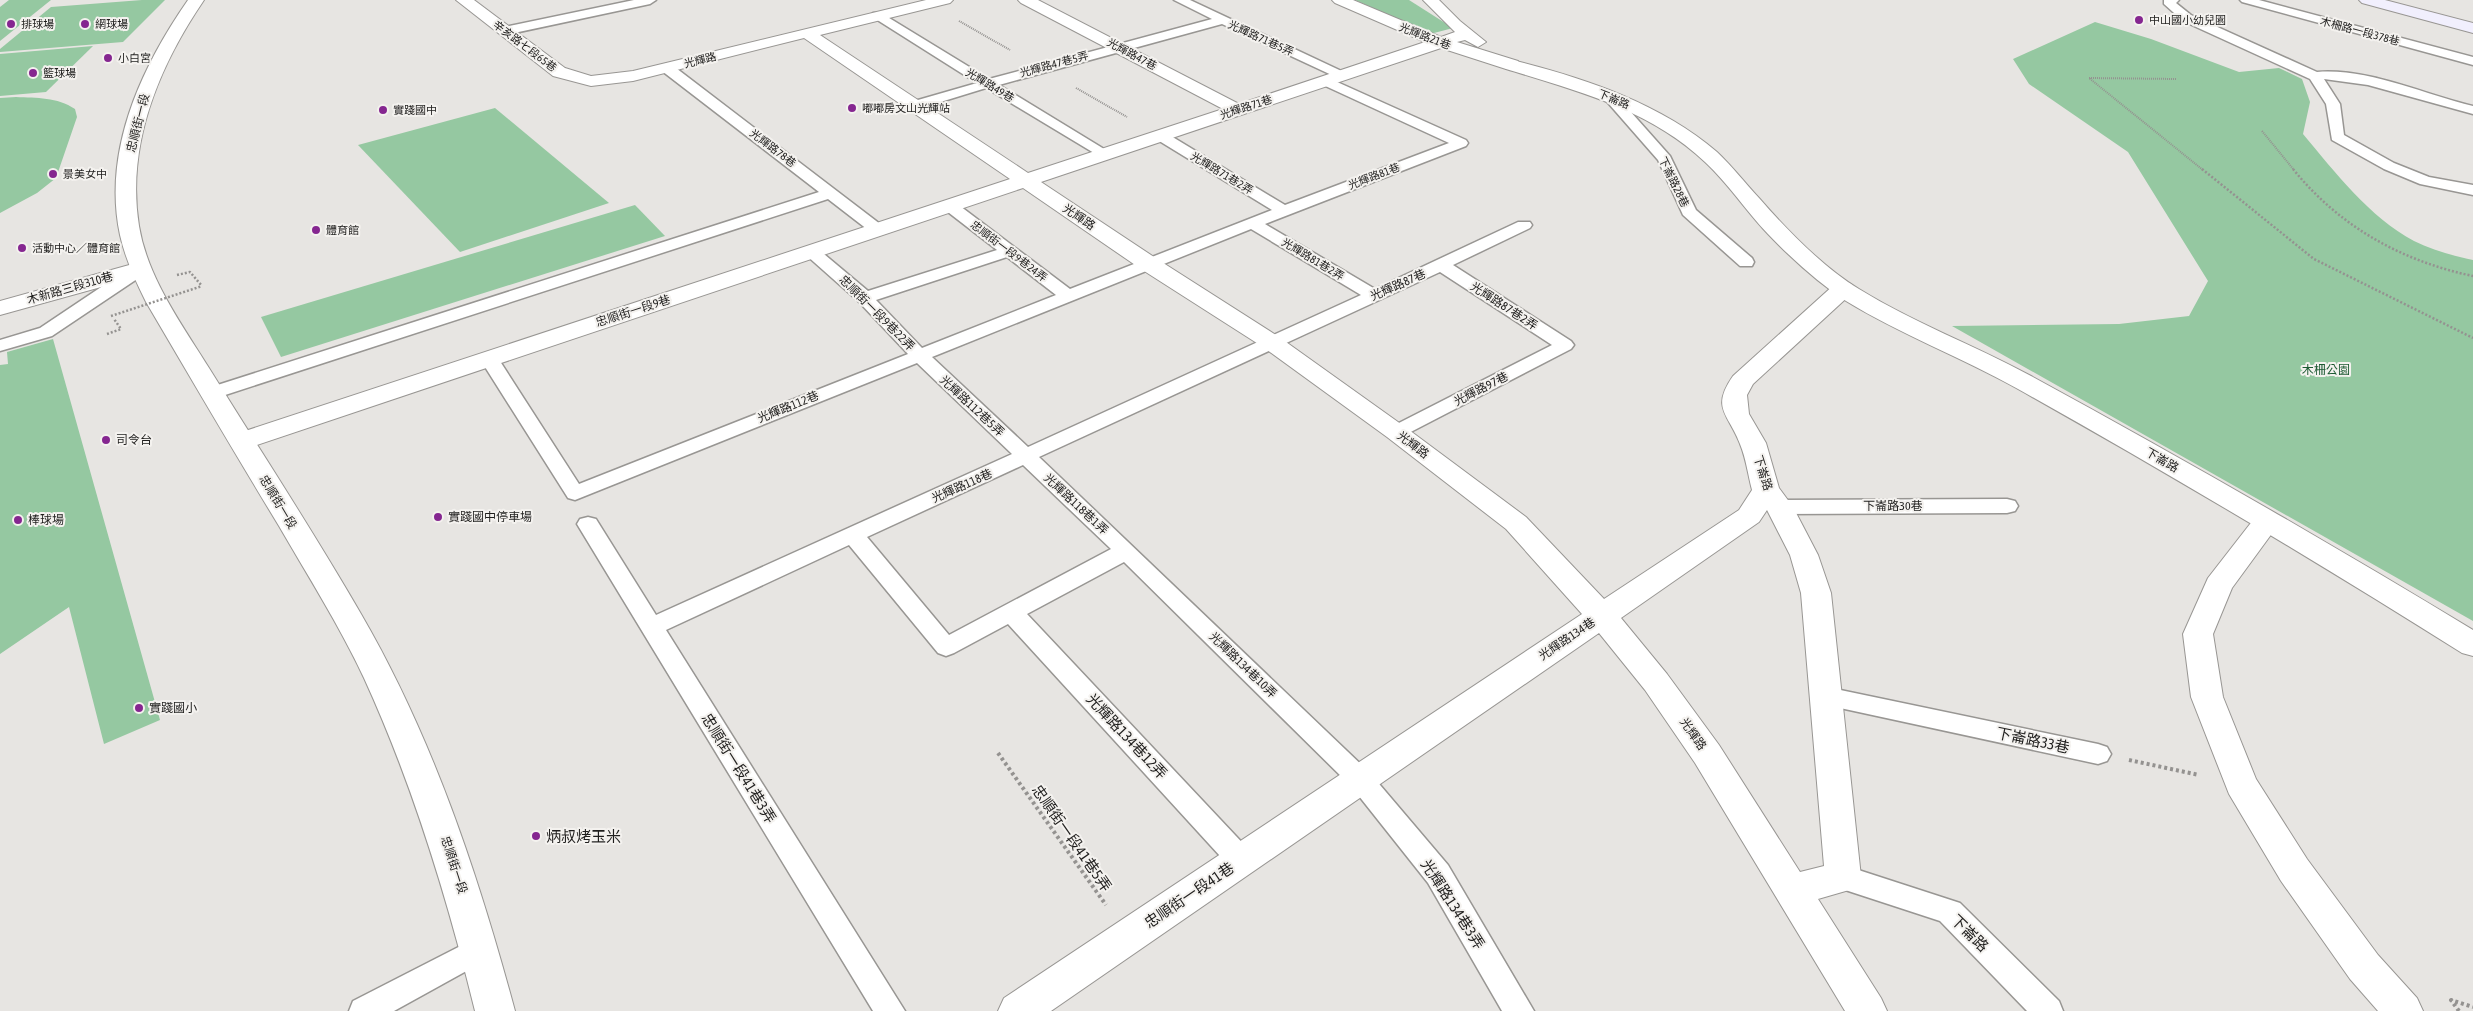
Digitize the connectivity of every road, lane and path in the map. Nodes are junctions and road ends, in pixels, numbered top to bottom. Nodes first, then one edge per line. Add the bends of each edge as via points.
1 (196, 0) edge
2 (464, 0) edge
3 (650, 0) edge
4 (945, 0) edge
5 (1026, 0) edge
6 (1180, 0) edge
7 (1340, 0) edge
8 (1431, 0) edge
9 (2173, 0) edge
10 (2246, 0) edge
11 (2367, 0) edge
12 (2393, 0) edge
13 (877, 16) junction
14 (1222, 20) junction
15 (2473, 21) edge
16 (2473, 28) edge
17 (505, 31) junction
18 (807, 33) junction
19 (1466, 34) junction
20 (1440, 43) junction
21 (1118, 47) junction
22 (2473, 61) edge
23 (1512, 65) junction
24 (667, 68) junction
25 (2315, 76) junction
26 (1335, 78) junction
27 (2176, 79) dead end
28 (591, 81) joint
29 (987, 83) junction
30 (1609, 96) junction
31 (916, 105) junction
32 (1238, 110) junction
33 (2473, 110) edge
34 (2262, 131) dead end
35 (1161, 136) junction
36 (1104, 155) junction
37 (1025, 181) junction
38 (2473, 190) edge
39 (831, 192) junction
40 (950, 206) junction
41 (1284, 211) junction
42 (1252, 223) junction
43 (1524, 225) dead end
44 (878, 230) junction
45 (1009, 251) junction
46 (812, 252) junction
47 (1746, 262) dead end
48 (1149, 264) junction
49 (1442, 266) junction
50 (140, 269) junction
51 (190, 272) dead end
52 (2473, 276) edge
53 (1843, 289) junction
54 (1068, 296) junction
55 (1374, 296) junction
56 (865, 298) junction
57 (0, 308) edge
58 (107, 334) dead end
59 (2473, 338) edge
60 (1271, 342) junction
61 (1565, 345) joint
62 (0, 346) edge
63 (919, 355) junction
64 (489, 359) junction
65 (212, 393) junction
66 (1396, 432) junction
67 (242, 441) junction
68 (1026, 457) junction
69 (1772, 498) junction
70 (2007, 506) dead end
71 (2267, 521) junction
72 (588, 524) dead end
73 (853, 535) junction
74 (1126, 551) junction
75 (1012, 613) junction
76 (1602, 616) junction
77 (652, 627) junction
78 (2473, 646) edge
79 (1826, 696) junction
80 (998, 753) dead end
81 (2098, 754) joint
82 (1360, 780) junction
83 (2241, 784) junction
84 (1241, 860) junction
85 (1843, 877) junction
86 (1792, 890) junction
87 (1128, 936) junction
88 (480, 949) junction
89 (2473, 1007) edge
90 (364, 1011) edge
91 (495, 1011) edge
92 (890, 1011) edge
93 (1018, 1011) edge
94 (1519, 1011) edge
95 (1867, 1011) edge
96 (2048, 1011) edge
97 (2403, 1011) edge
98 (2459, 1011) edge

1 - 50 street, 忠順街一段 via 162,54 146,90 131,145 126,181 128,225
2 - 17 street, 辛亥路七段65巷
3 - 17 lane
4 - 13 street, 光輝路
5 - 21 street, 光輝路47巷
6 - 14 lane, 光輝路71巷5弄
7 - 20 street, 光輝路21巷
8 - 19 street, 下崙路
9 - 25 lane via 2168,2 2187,18
10 - 22 lane, 木柵路一段378巷
11 - 16 main road
12 - 15 main road
13 - 18 street, 光輝路
13 - 29 lane, 光輝路49巷
14 - 21 lane, 光輝路47巷5弄
14 - 26 lane, 光輝路71巷5弄
17 - 28 street, 辛亥路七段65巷 via 559,72
18 - 24 street, 光輝路
18 - 31 street, 光輝路
19 - 20 street, 光輝路71巷
19 - 23 street, 下崙路
20 - 23 street, 光輝路21巷
20 - 26 street, 光輝路71巷
21 - 29 lane, 光輝路47巷5弄
21 - 32 street, 光輝路47巷
23 - 30 street, 下崙路
24 - 28 street, 光輝路
24 - 39 lane, 光輝路78巷
25 - 33 lane via 2345,76
25 - 38 lane via 2333,104 2337,137 2389,166 2426,181
26 - 32 street, 光輝路71巷
26 - 41 lane, 光輝路81巷 via 1461,143
27 - 59 path via 2089,78 2314,259
29 - 31 lane, 光輝路47巷5弄
29 - 36 lane, 光輝路49巷
30 - 47 lane, 下崙路28巷 via 1666,158 1689,212
30 - 53 street, 下崙路 via 1676,129 1712,158 1777,231
31 - 37 street, 光輝路
32 - 35 street, 光輝路71巷
34 - 52 path via 2317,197 2356,228 2406,255
35 - 36 street, 光輝路71巷
35 - 41 lane, 光輝路71巷2弄
36 - 37 street, 光輝路71巷
37 - 40 street, 忠順街一段9巷
37 - 48 street, 光輝路
39 - 44 lane, 光輝路78巷
39 - 65 lane
40 - 44 street, 忠順街一段9巷
40 - 45 lane, 忠順街一段9巷24弄
41 - 42 lane, 光輝路81巷
42 - 48 lane, 光輝路81巷
42 - 55 lane, 光輝路81巷2弄
43 - 49 lane, 光輝路87巷
44 - 46 street, 忠順街一段9巷
45 - 54 lane, 忠順街一段9巷24弄
45 - 56 lane
46 - 56 lane, 忠順街一段9巷22弄
46 - 64 street, 忠順街一段9巷
48 - 54 lane, 光輝路112巷
48 - 60 street, 光輝路
49 - 55 lane, 光輝路87巷
49 - 61 lane, 光輝路87巷2弄
50 - 57 street, 木新路三段310巷
50 - 62 lane via 46,332
50 - 65 street, 忠順街一段
51 - 58 path, bridge via 202,286 111,316 121,329
53 - 69 street, 下崙路 via 1742,381 1734,395 1736,414 1753,443
53 - 71 street, 下崙路 via 1886,316 2018,379
54 - 63 lane, 光輝路112巷
55 - 60 lane, 光輝路87巷
56 - 63 lane, 忠順街一段9巷22弄
60 - 66 street, 光輝路
60 - 68 lane, 光輝路118巷
61 - 66 lane, 光輝路97巷
63 - 64 lane, 光輝路112巷 via 575,493
63 - 68 lane, 光輝路112巷5弄
64 - 67 street, 忠順街一段9巷
65 - 67 street, 忠順街一段
66 - 76 street, 光輝路 via 1516,523
67 - 88 street, 忠順街一段 via 356,632 400,724 455,864
68 - 73 lane, 光輝路118巷
68 - 74 lane, 光輝路118巷1弄
69 - 70 lane, 下崙路30巷
69 - 76 street, 光輝路134巷
69 - 79 street, 下崙路 via 1804,555 1816,593
71 - 78 street, 下崙路 via 2389,592
71 - 83 street via 2218,586 2198,634 2207,697
72 - 77 lane, 忠順街一段41巷3弄
73 - 75 lane via 946,647
73 - 77 lane, 光輝路118巷
74 - 75 lane
74 - 82 lane, 光輝路134巷10弄
75 - 84 lane, 光輝路134巷12弄
76 - 82 street, 光輝路134巷
76 - 86 street, 光輝路 via 1656,682 1707,754
77 - 92 lane, 忠順街一段41巷3弄
79 - 81 lane, 下崙路33巷
79 - 85 street, 下崙路
80 - 87 path, 忠順街一段41巷5弄
81 - 83 path
82 - 84 street, 忠順街一段41巷
82 - 94 lane, 光輝路134巷3弄 via 1438,874
83 - 97 street via 2294,870 2364,967
84 - 87 street, 忠順街一段41巷
85 - 86 street
85 - 96 lane, 下崙路 via 1950,912
86 - 95 street, 光輝路
87 - 93 street, 忠順街一段41巷
88 - 90 lane
88 - 91 street, 忠順街一段
89 - 98 path via 2451,1000

